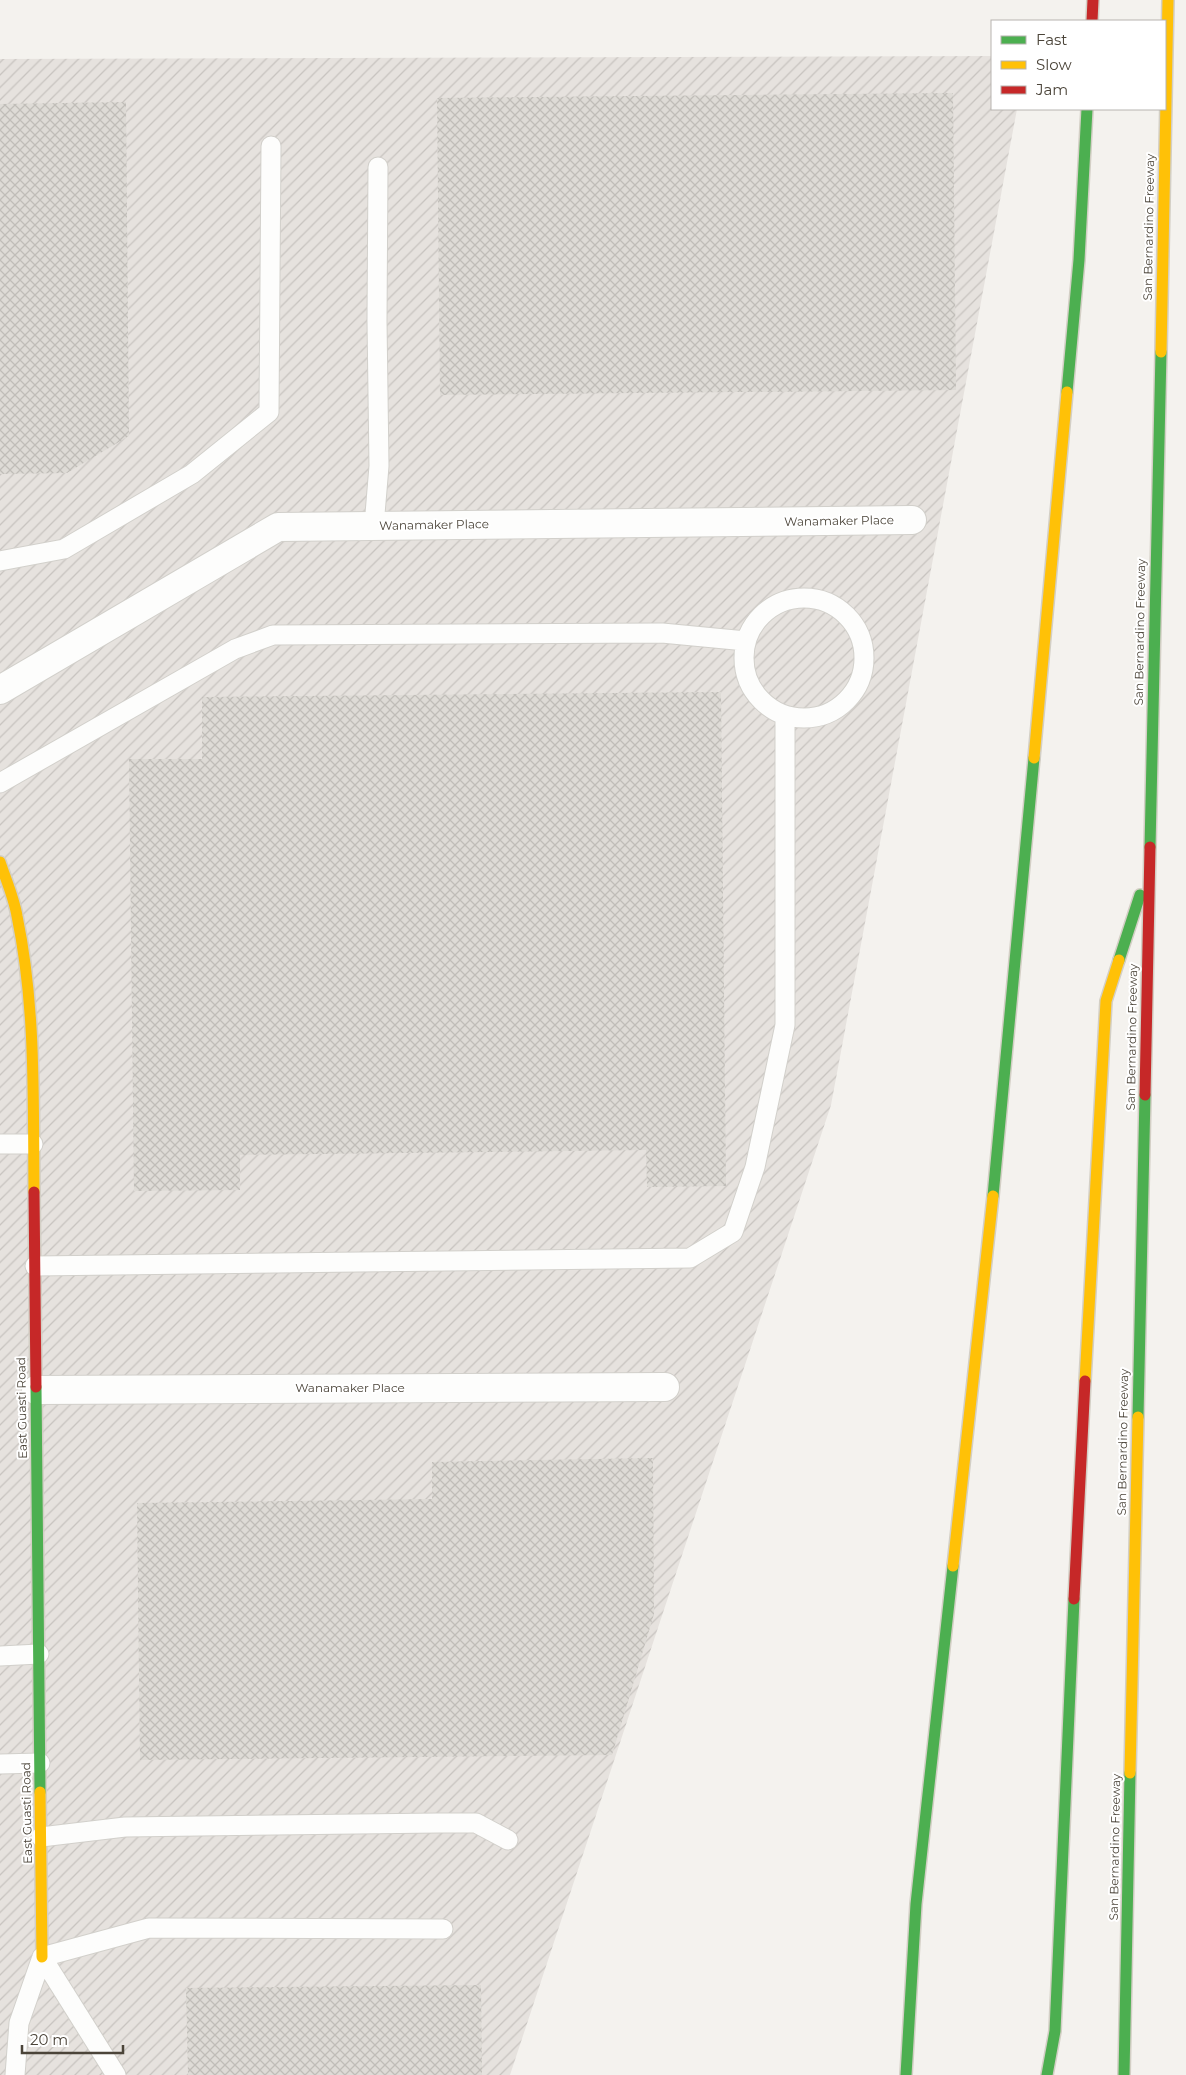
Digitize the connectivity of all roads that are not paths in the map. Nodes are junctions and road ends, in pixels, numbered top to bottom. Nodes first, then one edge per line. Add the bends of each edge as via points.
1 (1093, 0) edge
2 (1168, 0) edge
3 (1092, 20) edge
4 (1166, 91) edge
5 (1087, 110) edge
6 (1166, 110) edge
7 (271, 146) dead end
8 (378, 167) dead end
9 (912, 520) dead end
10 (374, 526) junction
11 (0, 561) edge
12 (746, 641) junction
13 (0, 690) edge
14 (785, 715) junction
15 (0, 783) edge
16 (0, 862) edge
17 (1149, 867) junction
18 (0, 1144) edge
19 (33, 1144) junction
20 (34, 1266) junction
21 (664, 1387) dead end
22 (36, 1390) junction
23 (39, 1654) junction
24 (0, 1656) edge
25 (40, 1763) junction
26 (0, 1764) edge
27 (41, 1837) junction
28 (508, 1840) dead end
29 (443, 1929) dead end
30 (42, 1957) junction
31 (15, 2075) edge
32 (116, 2075) edge
33 (906, 2075) edge
34 (1048, 2075) edge
35 (1124, 2075) edge

1 - 3 main road
2 - 4 main road, San Bernardino Freeway
5 - 33 main road via 1078,260 973,1392 916,1878
6 - 17 main road, San Bernardino Freeway
7 - 11 lane via 269,412 192,474 64,549
8 - 10 lane via 378,466
9 - 10 street, Wanamaker Place
10 - 13 street, Wanamaker Place via 278,527
12 - 14 lane via 744,662 748,682 759,699
12 - 14 lane via 754,624 768,610 784,601 803,597 822,600 839,609 852,622 861,639 864,658 860,678 850,696 835,710 816,717
12 - 15 lane via 662,633 273,635 235,649
14 - 20 lane via 785,1025 755,1167 733,1232 690,1258
16 - 19 main road, East Guasti Road via 17,914 28,978
17 - 34 main road via 1106,1001 1081,1454 1055,2031
17 - 35 main road, San Bernardino Freeway
18 - 19 lane
19 - 20 main road, East Guasti Road
20 - 22 main road, East Guasti Road
21 - 22 street, Wanamaker Place
22 - 23 main road, East Guasti Road
23 - 24 lane
23 - 25 main road, East Guasti Road
25 - 26 lane
25 - 27 main road, East Guasti Road
27 - 28 lane via 126,1827 476,1823
27 - 30 main road, East Guasti Road
29 - 30 lane via 149,1928
30 - 31 lane via 18,2023
30 - 32 lane

